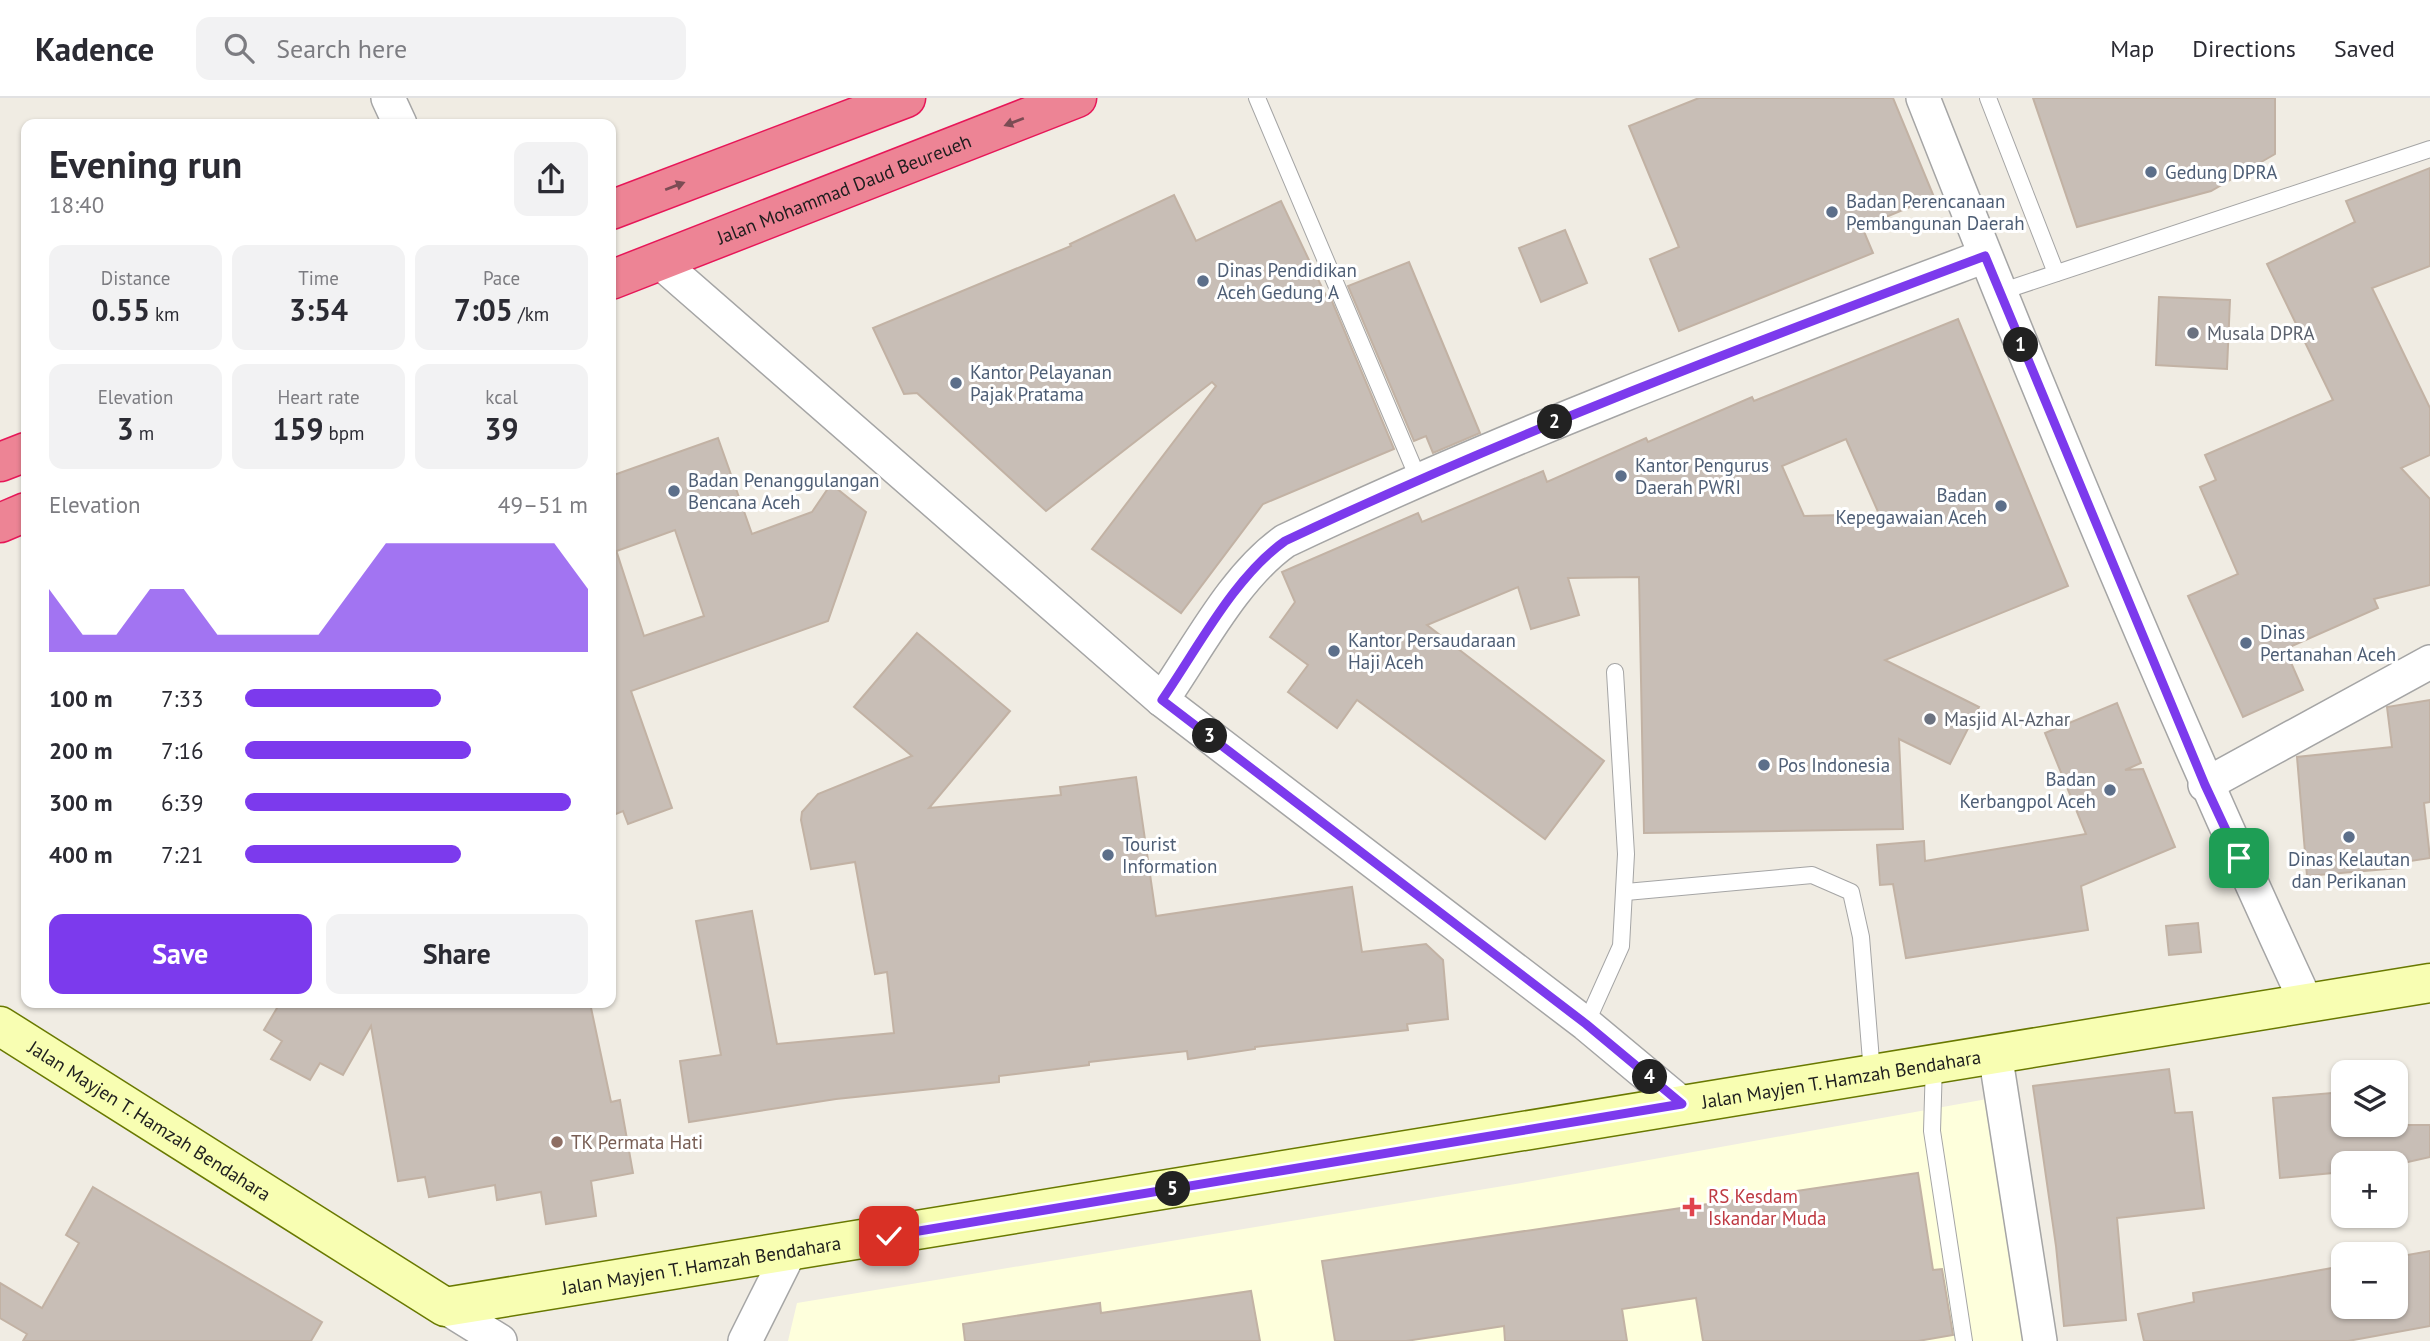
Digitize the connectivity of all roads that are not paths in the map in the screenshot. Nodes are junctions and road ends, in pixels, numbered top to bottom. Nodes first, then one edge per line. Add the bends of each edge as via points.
1 (388, 98) edge
2 (906, 98) edge
3 (1077, 98) edge
4 (1257, 98) edge
5 (1923, 98) edge
6 (1988, 98) edge
7 (398, 119) edge
8 (2430, 149) edge
9 (616, 208) edge
10 (1985, 256) junction
11 (659, 261) junction
12 (2056, 273) junction
13 (616, 278) edge
14 (2000, 292) junction
15 (1418, 478) junction
16 (21, 514) edge
17 (0, 523) edge
18 (2430, 662) edge
19 (1615, 672) dead end
20 (1162, 700) junction
21 (2205, 785) junction
22 (1626, 892) junction
23 (2430, 983) edge
24 (2306, 1002) junction
25 (1586, 1024) junction
26 (0, 1026) edge
27 (1995, 1053) junction
28 (1934, 1063) junction
29 (1872, 1073) junction
30 (1682, 1104) junction
31 (789, 1253) junction
32 (444, 1307) junction
33 (500, 1341) edge
34 (745, 1341) edge
35 (1964, 1341) edge
36 (2040, 1341) edge

1 - 7 street
9 -> 2 highway
3 -> 11 highway, Jalan Mohammad Daud Beureueh
4 - 15 lane
5 - 10 street
6 - 12 lane
8 - 12 lane
10 - 14 street
10 - 15 street
11 - 13 highway, Jalan Mohammad Daud Beureueh
11 - 20 street
12 - 14 lane
14 - 21 street
15 - 20 street via 1266,554
16 - 17 highway
18 - 21 street
19 - 22 lane
20 - 25 street
21 - 24 street
22 - 25 lane via 1621,946
22 - 29 lane via 1812,874 1851,892 1861,937
23 - 24 street, Jalan Mayjen T. Hamzah Bendahara
24 - 27 street, Jalan Mayjen T. Hamzah Bendahara
25 - 30 street
26 - 32 street, Jalan Mayjen T. Hamzah Bendahara
27 - 28 street, Jalan Mayjen T. Hamzah Bendahara
27 - 36 street
28 - 29 street, Jalan Mayjen T. Hamzah Bendahara
28 - 35 lane via 1932,1131
29 - 30 street, Jalan Mayjen T. Hamzah Bendahara
30 - 31 street, Jalan Mayjen T. Hamzah Bendahara
31 - 32 street, Jalan Mayjen T. Hamzah Bendahara
31 - 34 street
32 - 33 street

